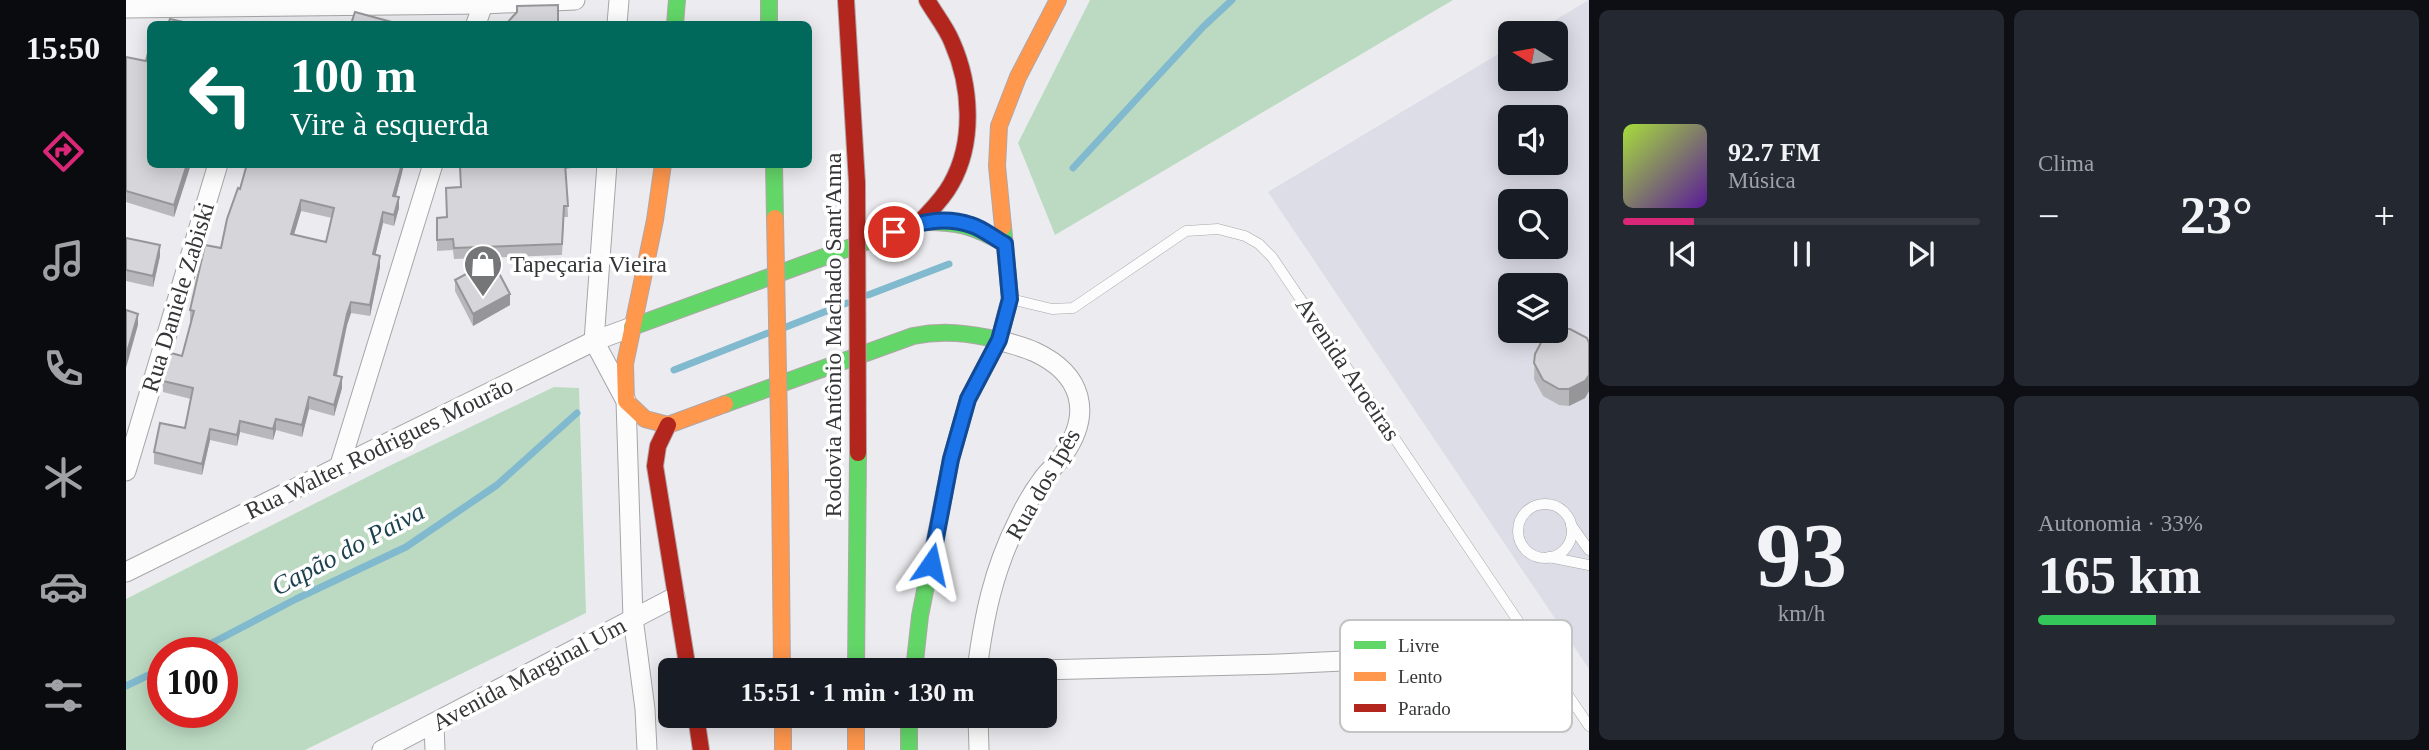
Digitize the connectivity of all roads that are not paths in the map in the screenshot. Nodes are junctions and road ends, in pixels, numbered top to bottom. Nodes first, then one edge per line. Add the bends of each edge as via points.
1 (575, 0) edge
2 (619, 0) edge
3 (677, 0) edge
4 (769, 0) edge
5 (846, 0) edge
6 (927, 0) edge
7 (1058, 0) edge
8 (483, 4) junction
9 (126, 8) edge
10 (263, 16) edge
11 (477, 21) edge
12 (617, 21) edge
13 (675, 21) edge
14 (769, 21) edge
15 (217, 168) edge
16 (432, 168) edge
17 (607, 168) edge
18 (662, 168) edge
19 (774, 168) edge
20 (920, 222) junction
21 (1005, 244) junction
22 (1010, 299) junction
23 (632, 327) junction
24 (999, 340) junction
25 (594, 341) junction
26 (626, 401) junction
27 (668, 425) junction
28 (339, 468) junction
29 (126, 471) edge
30 (1571, 524) junction
31 (1589, 550) edge
32 (1549, 557) junction
33 (1589, 565) edge
34 (126, 572) edge
35 (675, 597) junction
36 (633, 618) junction
37 (1517, 620) edge
38 (686, 658) edge
39 (782, 658) edge
40 (856, 658) edge
41 (915, 658) edge
42 (979, 658) edge
43 (1340, 661) edge
44 (1057, 670) edge
45 (1572, 701) edge
46 (434, 725) junction
47 (1589, 726) edge
48 (698, 728) edge
49 (783, 728) edge
50 (856, 728) edge
51 (909, 728) edge
52 (978, 728) edge
53 (382, 750) edge
54 (435, 750) edge
55 (647, 750) edge
56 (701, 750) edge
57 (783, 750) edge
58 (856, 750) edge
59 (909, 750) edge
60 (979, 750) edge

1 - 8 street
2 - 12 street
3 - 13 highway
4 - 14 highway
5 - 40 highway, Rodovia Antônio Machado Sant'Anna, bridge via 857,183
6 - 20 highway via 954,46 968,95 969,119 959,167 936,208
7 - 21 highway via 1018,77 999,127 997,166
8 - 10 street
8 - 11 street
9 - 10 street
15 - 29 street, Rua Daniele Zabiski
16 - 28 street
17 - 25 street
18 - 23 highway
19 - 39 highway, bridge
20 - 21 highway via 972,225
20 - 23 highway
21 - 22 highway
22 - 24 highway
22 - 37 lane, Avenida Aroeiras via 1052,309 1073,308 1186,231 1218,229 1259,244
23 - 25 street, Rua Walter Rodrigues Mourão
23 - 26 highway via 625,364
24 - 27 highway via 938,330 913,336
24 - 41 highway via 968,399 951,459
24 - 42 street, Rua dos Ipês via 1053,362 1071,379 1082,403 1079,426 1064,455 1044,477 1004,551 985,610
25 - 26 street
25 - 28 street, Rua Walter Rodrigues Mourão
26 - 27 highway via 645,419
26 - 36 street
27 - 35 highway via 655,466
28 - 34 street, Rua Walter Rodrigues Mourão
30 - 31 lane
30 - 32 lane via 1569,542
30 - 32 lane via 1561,509 1545,504 1523,515 1520,541 1531,554
32 - 33 lane
35 - 36 street, Avenida Marginal Um
35 - 38 highway
36 - 46 street, Avenida Marginal Um
36 - 55 street
43 - 44 street
45 - 47 lane, Avenida Aroeiras
46 - 53 street, Avenida Marginal Um
46 - 54 street
48 - 56 highway
49 - 57 highway
50 - 58 highway
51 - 59 highway
52 - 60 street

